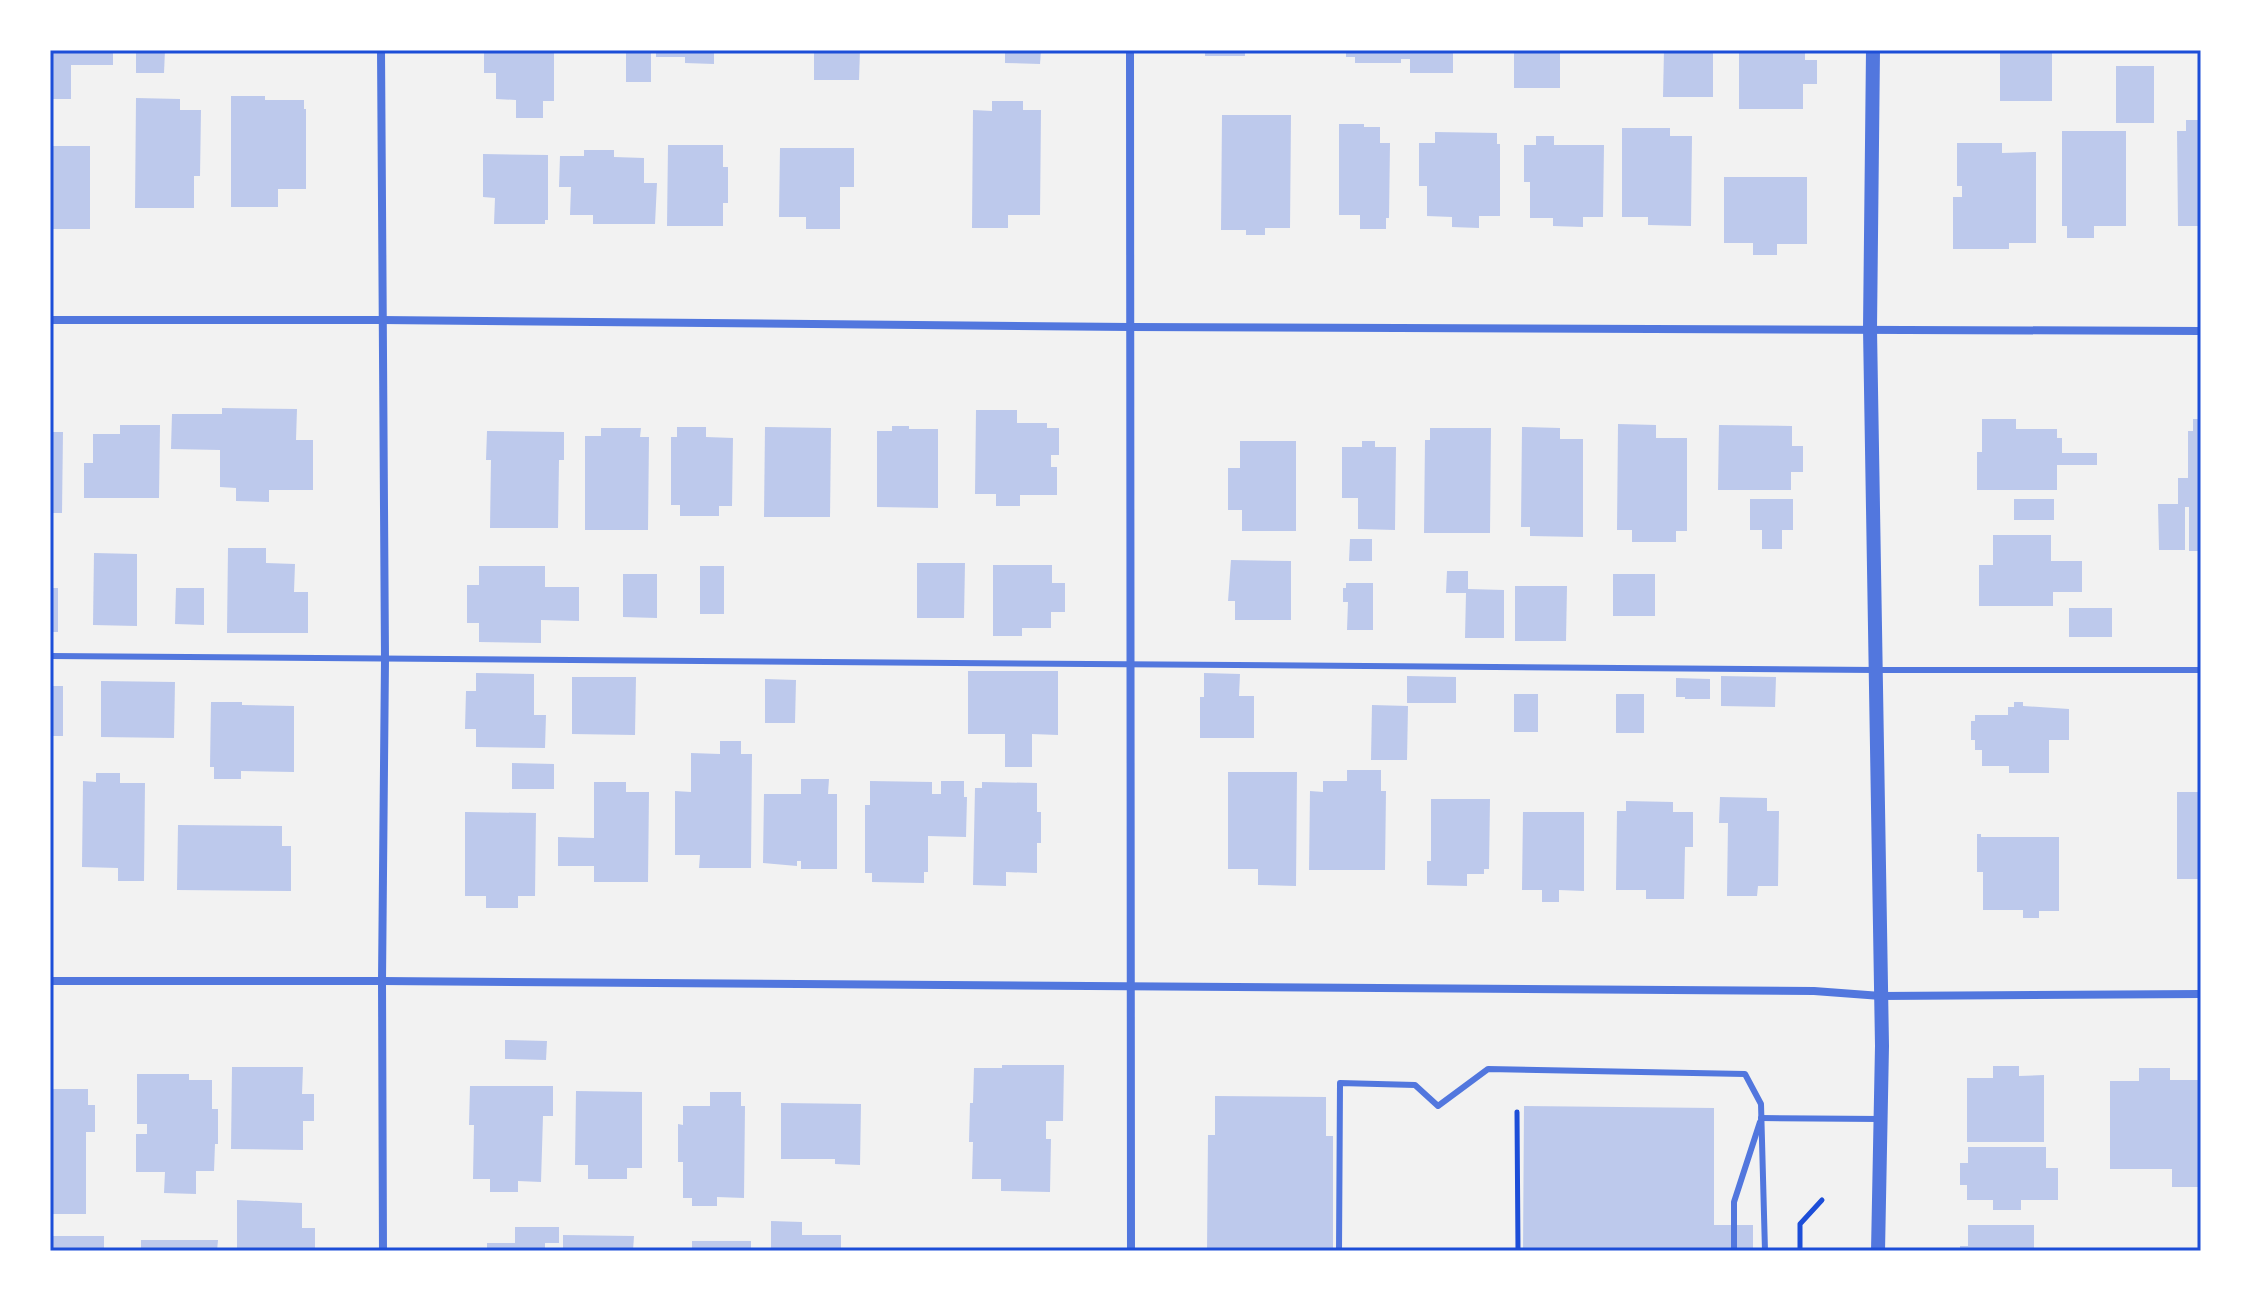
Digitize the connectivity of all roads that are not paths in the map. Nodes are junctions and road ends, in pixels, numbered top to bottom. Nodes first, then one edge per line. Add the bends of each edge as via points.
1 (381, 50) edge
2 (1130, 50) edge
3 (1873, 50) edge
4 (50, 320) edge
5 (382, 320) junction
6 (1130, 327) junction
7 (1870, 329) junction
8 (2201, 331) edge
9 (50, 656) edge
10 (385, 659) junction
11 (1130, 665) junction
12 (1875, 670) junction
13 (2201, 670) edge
14 (50, 981) edge
15 (382, 981) junction
16 (1131, 986) junction
17 (2201, 994) edge
18 (1881, 996) junction
19 (1761, 1118) junction
20 (1880, 1119) junction
21 (383, 1251) edge
22 (1131, 1251) edge
23 (1339, 1251) edge
24 (1734, 1251) edge
25 (1765, 1251) edge
26 (1878, 1251) edge

1 - 5 street
2 - 6 street
3 - 7 street
4 - 5 street
5 - 6 street
5 - 10 street
6 - 7 street
6 - 11 street
7 - 8 street
7 - 12 street
9 - 10 lane
10 - 11 lane
10 - 15 street
11 - 12 lane
11 - 16 street
12 - 13 lane
12 - 18 street
14 - 15 street
15 - 16 street
15 - 21 street
16 - 18 street via 1814,991
16 - 22 street
17 - 18 street
18 - 20 street
19 - 20 lane
19 - 23 lane via 1761,1104 1745,1074 1488,1069 1438,1106 1415,1085 1340,1083
19 - 24 lane via 1734,1202
19 - 25 lane
20 - 26 street

